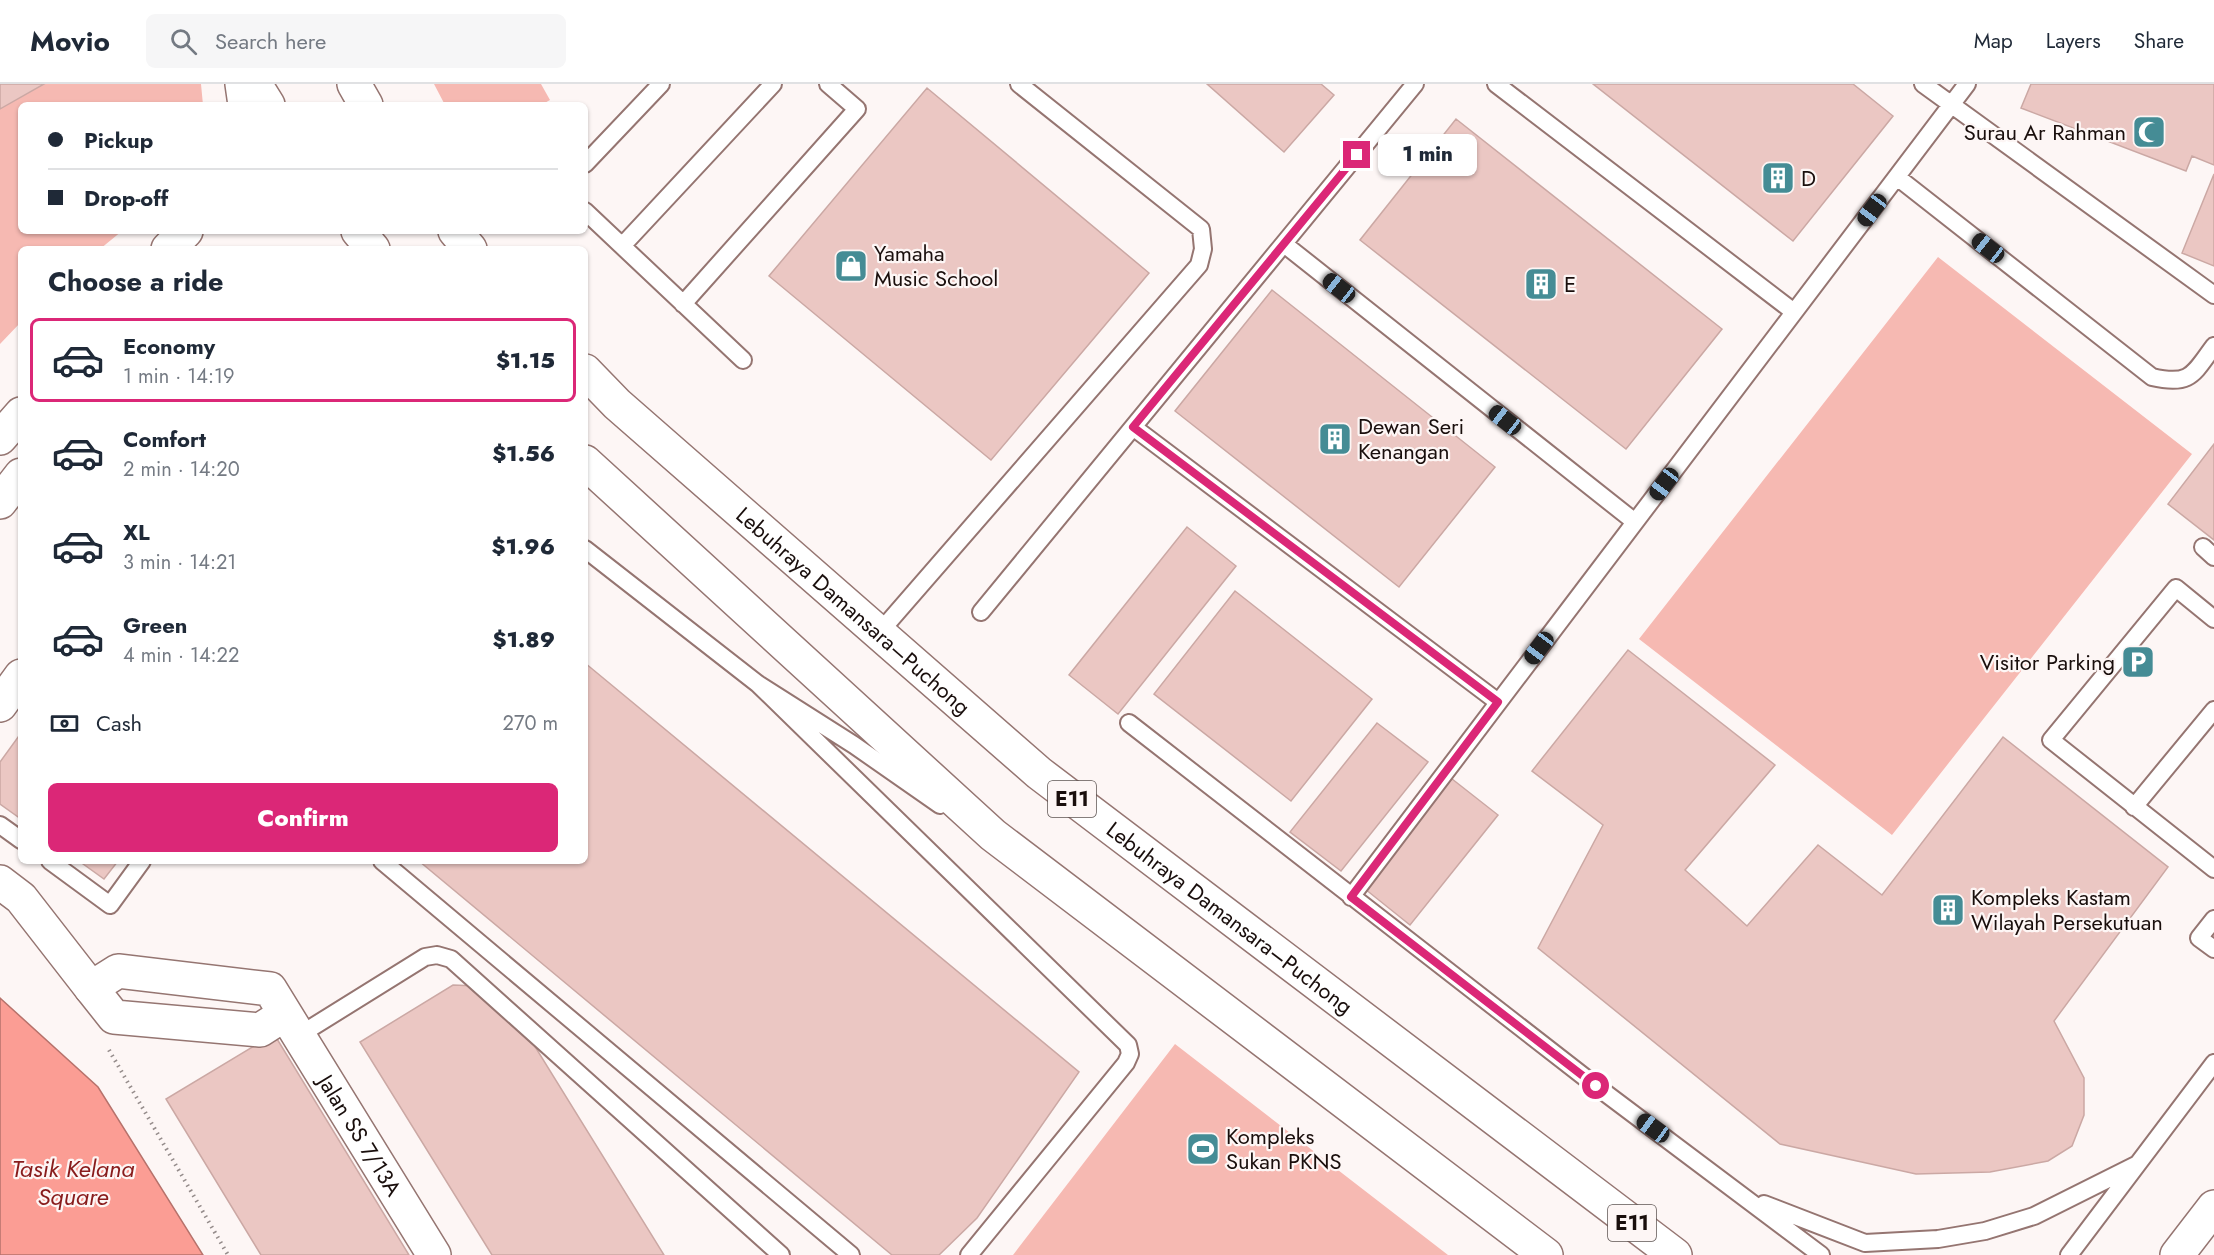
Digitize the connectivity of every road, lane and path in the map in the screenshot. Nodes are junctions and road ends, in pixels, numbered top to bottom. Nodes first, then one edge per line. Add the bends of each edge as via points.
1 (242, 84) edge
2 (255, 84) edge
3 (354, 84) edge
4 (661, 84) edge
5 (773, 84) edge
6 (828, 84) edge
7 (1019, 84) edge
8 (1415, 84) edge
9 (1496, 84) edge
10 (1923, 84) edge
11 (1967, 84) edge
12 (245, 102) edge
13 (266, 102) edge
14 (364, 102) edge
15 (1951, 105) junction
16 (588, 161) edge
17 (1897, 177) junction
18 (588, 215) edge
19 (183, 234) edge
20 (360, 234) edge
21 (458, 234) edge
22 (1284, 244) junction
23 (171, 246) edge
24 (370, 246) edge
25 (468, 246) edge
26 (622, 246) junction
27 (2214, 296) edge
28 (683, 304) junction
29 (1794, 312) junction
30 (2214, 346) edge
31 (743, 360) dead end
32 (588, 374) edge
33 (18, 417) edge
34 (1133, 427) junction
35 (0, 438) edge
36 (588, 465) edge
37 (18, 479) edge
38 (0, 502) edge
39 (1635, 522) junction
40 (588, 551) edge
41 (981, 612) dead end
42 (2214, 619) edge
43 (879, 633) junction
44 (18, 680) edge
45 (758, 684) junction
46 (1498, 702) junction
47 (0, 705) edge
48 (2214, 710) edge
49 (1129, 723) dead end
50 (2134, 807) junction
51 (0, 825) edge
52 (18, 838) edge
53 (54, 864) edge
54 (140, 864) edge
55 (386, 864) edge
56 (2214, 869) edge
57 (0, 882) edge
58 (1351, 897) junction
59 (2214, 919) edge
60 (1142, 947) junction
61 (2214, 950) edge
62 (91, 988) junction
63 (114, 1017) junction
64 (292, 1025) junction
65 (2214, 1063) edge
66 (2136, 1165) junction
67 (1747, 1197) junction
68 (2214, 1207) edge
69 (228, 1255) edge
70 (434, 1255) edge
71 (781, 1255) edge
72 (851, 1255) edge
73 (969, 1255) edge
74 (1546, 1255) edge
75 (1675, 1255) edge
76 (1821, 1255) edge
77 (2069, 1255) edge
78 (2177, 1255) edge

1 - 12 main road
2 - 13 main road
3 - 14 main road
4 - 16 lane
5 - 26 lane
6 - 28 lane via 857,109
7 - 43 lane via 1201,229 1203,249 1199,265
8 - 22 lane
9 - 29 lane
10 - 15 lane
11 - 15 lane
15 - 17 lane
15 - 27 lane
17 - 29 lane
17 - 30 lane via 2152,377 2183,380 2193,374
18 - 26 lane
19 - 23 main road
20 - 24 main road
21 - 25 main road
22 - 34 lane
22 - 39 lane
26 - 28 lane
28 - 31 lane
29 - 39 lane
32 - 43 main road, Lebuhraya Damansara–Puchong / E11 via 617,404
33 - 35 main road
34 - 41 lane
34 - 46 lane
36 - 60 main road via 993,835
37 - 38 main road
39 - 46 lane
40 - 45 lane
42 - 50 lane via 2176,588 2051,740
43 - 75 main road, Lebuhraya Damansara–Puchong / E11 via 1039,774
44 - 47 main road
45 - 60 lane via 854,745
45 - 73 lane via 1128,1045 1126,1063
46 - 58 lane
48 - 50 lane
49 - 58 lane
50 - 56 lane
51 - 52 lane
53 - 54 lane via 110,905
55 - 72 lane
57 - 62 main road via 21,898
58 - 67 lane
59 - 61 lane via 2199,938
60 - 74 main road
62 - 63 main road
62 - 64 main road, Jalan SS 7/13A via 118,971 270,989
63 - 64 main road via 260,1030
63 - 69 path via 108,1050
64 - 70 main road, Jalan SS 7/13A
64 - 71 lane via 425,957 451,959
65 - 66 lane
66 - 67 lane via 2034,1216 1985,1231 1938,1239 1865,1243
66 - 77 lane
67 - 76 lane
68 - 78 main road

